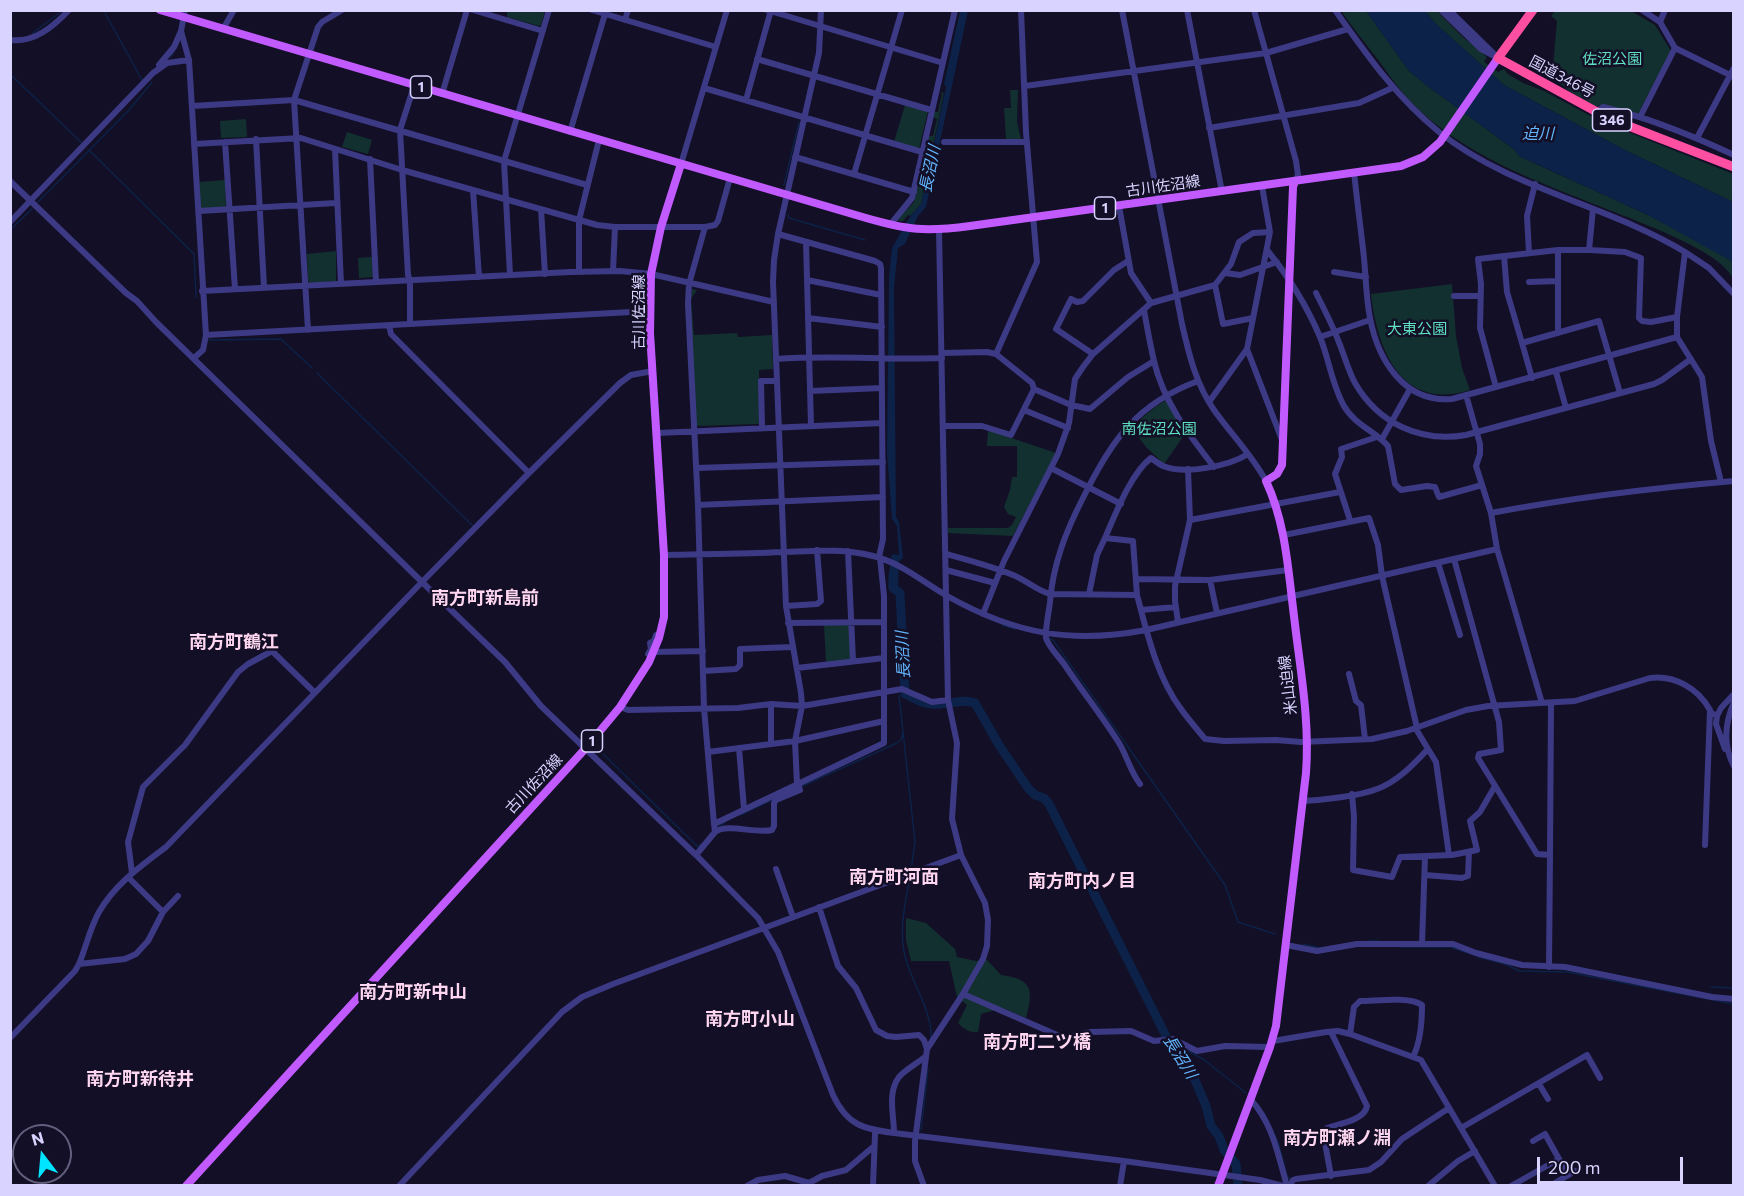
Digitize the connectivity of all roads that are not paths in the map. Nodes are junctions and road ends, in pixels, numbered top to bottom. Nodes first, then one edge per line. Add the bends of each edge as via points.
1 (69, 10) edge
2 (160, 10) edge
3 (234, 10) edge
4 (342, 10) edge
5 (467, 10) edge
6 (473, 10) edge
7 (505, 10) edge
8 (549, 10) edge
9 (592, 10) edge
10 (628, 10) edge
11 (727, 10) edge
12 (821, 10) edge
13 (902, 10) edge
14 (955, 10) edge
15 (1021, 10) edge
16 (1122, 10) edge
17 (1187, 10) edge
18 (1254, 10) edge
19 (1335, 10) edge
20 (1441, 10) edge
21 (1449, 10) edge
22 (1533, 10) edge
23 (1642, 10) edge
24 (1665, 10) edge
25 (769, 11) edge
26 (184, 14) edge
27 (604, 14) junction
28 (502, 19) junction
29 (625, 20) junction
30 (1660, 22) junction
31 (821, 26) junction
32 (223, 29) junction
33 (1348, 29) junction
34 (181, 31) junction
35 (543, 32) junction
36 (10, 40) edge
37 (716, 47) junction
38 (891, 47) junction
39 (1675, 48) junction
40 (1266, 53) junction
41 (308, 55) junction
42 (757, 59) junction
43 (189, 60) junction
44 (1497, 60) junction
45 (943, 63) junction
46 (1197, 63) junction
47 (1734, 68) edge
48 (1133, 71) junction
49 (153, 73) junction
50 (814, 76) junction
51 (1732, 76) edge
52 (414, 86) junction
53 (1025, 86) junction
54 (704, 88) junction
55 (1392, 88) junction
56 (442, 94) junction
57 (878, 94) junction
58 (294, 100) junction
59 (746, 100) junction
60 (192, 106) junction
61 (931, 110) junction
62 (1596, 112) junction
63 (517, 116) junction
64 (1284, 116) junction
65 (1640, 117) junction
66 (804, 118) junction
67 (1209, 128) junction
68 (400, 130) junction
69 (570, 132) junction
70 (1446, 135) junction
71 (865, 136) junction
72 (296, 137) junction
73 (1697, 138) junction
74 (256, 139) junction
75 (599, 140) junction
76 (225, 142) junction
77 (945, 142) dead end
78 (1027, 142) junction
79 (194, 144) junction
80 (335, 148) junction
81 (922, 152) junction
82 (1734, 154) edge
83 (795, 157) junction
84 (370, 159) junction
85 (504, 161) junction
86 (681, 164) junction
87 (1734, 167) edge
88 (402, 170) junction
89 (1354, 172) junction
90 (854, 174) junction
91 (730, 178) junction
92 (10, 181) edge
93 (1295, 181) junction
94 (1534, 184) junction
95 (587, 185) junction
96 (1263, 186) junction
97 (473, 190) junction
98 (914, 192) junction
99 (1221, 192) junction
100 (787, 195) junction
101 (506, 200) junction
102 (30, 201) junction
103 (1159, 201) junction
104 (336, 203) junction
105 (300, 205) junction
106 (1119, 206) junction
107 (260, 207) junction
108 (230, 209) junction
109 (541, 209) junction
110 (1593, 209) junction
111 (198, 211) junction
112 (1032, 218) junction
113 (579, 220) junction
114 (10, 222) edge
115 (890, 225) junction
116 (615, 227) junction
117 (661, 227) junction
118 (705, 227) junction
119 (939, 230) junction
120 (1270, 232) junction
121 (778, 234) junction
122 (806, 242) junction
123 (1267, 250) junction
124 (1558, 250) junction
125 (1589, 250) junction
126 (1685, 252) junction
127 (1529, 253) junction
128 (1504, 256) junction
129 (1128, 261) junction
130 (1277, 262) junction
131 (1264, 268) junction
132 (613, 271) junction
133 (579, 272) junction
134 (1334, 272) dead end
135 (1226, 273) junction
136 (544, 274) junction
137 (651, 274) junction
138 (510, 275) junction
139 (479, 277) junction
140 (1366, 277) junction
141 (410, 280) junction
142 (807, 280) junction
143 (1288, 280) junction
144 (1558, 281) junction
145 (376, 282) junction
146 (1529, 282) dead end
147 (341, 284) junction
148 (689, 284) junction
149 (1215, 285) junction
150 (304, 286) junction
151 (264, 287) junction
152 (235, 289) junction
153 (202, 291) junction
154 (1316, 293) dead end
155 (1734, 294) edge
156 (881, 295) junction
157 (1177, 296) junction
158 (1454, 296) dead end
159 (1480, 296) junction
160 (774, 302) junction
161 (1151, 303) junction
162 (1144, 310) junction
163 (650, 311) junction
164 (1677, 317) junction
165 (808, 318) junction
166 (1253, 318) junction
167 (1370, 320) junction
168 (410, 324) junction
169 (389, 325) junction
170 (882, 327) junction
171 (308, 330) junction
172 (1335, 332) junction
173 (1558, 333) junction
174 (206, 335) junction
175 (1320, 337) junction
176 (1677, 337) junction
177 (1522, 343) junction
178 (1247, 349) junction
179 (996, 354) junction
180 (1094, 354) junction
181 (942, 355) junction
182 (808, 357) junction
183 (1610, 357) junction
184 (194, 358) junction
185 (776, 358) junction
186 (884, 359) junction
187 (1691, 359) junction
188 (1154, 361) junction
189 (653, 371) junction
190 (1556, 372) junction
191 (1532, 378) junction
192 (777, 381) junction
193 (1198, 381) junction
194 (1496, 387) junction
195 (882, 388) junction
196 (1034, 389) junction
197 (1410, 389) junction
198 (810, 391) junction
199 (1620, 393) junction
200 (1466, 395) junction
201 (1166, 396) junction
202 (1209, 402) junction
203 (1071, 405) junction
204 (1566, 408) junction
205 (1024, 410) junction
206 (1391, 422) junction
207 (882, 423) junction
208 (811, 425) junction
209 (779, 426) junction
210 (944, 426) junction
211 (762, 427) junction
212 (1068, 428) junction
213 (694, 430) junction
214 (1477, 432) junction
215 (658, 433) junction
216 (1379, 438) junction
217 (1282, 440) junction
218 (1248, 453) junction
219 (883, 462) junction
220 (779, 465) junction
221 (1214, 467) junction
222 (696, 468) junction
223 (1051, 468) junction
224 (1188, 469) junction
225 (529, 473) junction
226 (1266, 481) junction
227 (1734, 481) edge
228 (1721, 482) junction
229 (1482, 485) junction
230 (1088, 487) junction
231 (1340, 492) junction
232 (883, 497) junction
233 (781, 502) junction
234 (1276, 503) junction
235 (1121, 504) junction
236 (698, 505) junction
237 (1491, 513) junction
238 (1190, 520) junction
239 (1350, 520) junction
240 (1284, 535) junction
241 (1105, 538) junction
242 (1497, 549) junction
243 (817, 550) junction
244 (848, 551) junction
245 (782, 552) junction
246 (700, 554) junction
247 (946, 554) junction
248 (664, 555) junction
249 (881, 558) junction
250 (1454, 559) junction
251 (1438, 563) junction
252 (946, 570) junction
253 (1000, 570) junction
254 (1288, 570) junction
255 (1382, 576) junction
256 (1136, 579) junction
257 (1177, 579) junction
258 (1210, 580) junction
259 (422, 582) junction
260 (995, 583) junction
261 (1050, 594) junction
262 (1089, 594) junction
263 (1137, 595) junction
264 (946, 596) junction
265 (1291, 597) junction
266 (665, 603) junction
267 (786, 606) junction
268 (1176, 607) junction
269 (1141, 610) junction
270 (1217, 613) junction
271 (983, 614) junction
272 (851, 622) junction
273 (884, 622) junction
274 (1178, 622) junction
275 (788, 623) junction
276 (1146, 630) junction
277 (1047, 633) junction
278 (1460, 635) dead end
279 (792, 646) junction
280 (703, 651) junction
281 (654, 652) junction
282 (884, 657) junction
283 (854, 661) junction
284 (797, 668) junction
285 (703, 671) junction
286 (1349, 674) dead end
287 (633, 688) junction
288 (314, 692) junction
289 (884, 692) junction
290 (1734, 694) edge
291 (949, 702) junction
292 (1734, 702) edge
293 (1542, 703) junction
294 (771, 704) junction
295 (1551, 704) junction
296 (802, 706) junction
297 (1496, 706) junction
298 (620, 707) junction
299 (704, 708) junction
300 (1710, 712) junction
301 (1717, 716) junction
302 (884, 721) junction
303 (1416, 728) junction
304 (1365, 739) junction
305 (795, 741) junction
306 (1307, 741) junction
307 (771, 744) junction
308 (739, 748) junction
309 (1428, 748) junction
310 (585, 749) junction
311 (708, 752) junction
312 (1733, 765) edge
313 (1140, 784) dead end
314 (799, 785) junction
315 (1495, 786) junction
316 (1352, 794) junction
317 (1303, 801) junction
318 (744, 809) junction
319 (715, 828) junction
320 (1706, 845) dead end
321 (1469, 852) junction
322 (696, 855) junction
323 (961, 855) junction
324 (1449, 855) junction
325 (1550, 855) junction
326 (1425, 857) junction
327 (776, 869) dead end
328 (130, 875) junction
329 (1425, 875) junction
330 (178, 896) dead end
331 (819, 908) junction
332 (163, 912) junction
333 (793, 917) junction
334 (765, 928) junction
335 (1287, 943) junction
336 (1422, 944) junction
337 (79, 964) junction
338 (1549, 967) junction
339 (963, 994) junction
340 (1734, 999) edge
341 (1331, 1032) junction
342 (1350, 1034) junction
343 (10, 1038) edge
344 (1272, 1044) junction
345 (927, 1053) junction
346 (1413, 1058) junction
347 (1600, 1078) dead end
348 (1539, 1084) junction
349 (1548, 1099) dead end
350 (1251, 1100) junction
351 (1449, 1108) junction
352 (1461, 1128) junction
353 (894, 1133) junction
354 (875, 1134) dead end
355 (916, 1136) junction
356 (1533, 1141) dead end
357 (873, 1147) junction
358 (1475, 1151) junction
359 (1559, 1159) junction
360 (1124, 1161) junction
361 (1575, 1171) dead end
362 (1222, 1175) junction
363 (1568, 1175) junction
364 (1331, 1176) junction
365 (1289, 1184) edge
366 (186, 1185) edge
367 (399, 1185) edge
368 (747, 1185) edge
369 (873, 1185) edge
370 (924, 1185) edge
371 (1120, 1185) edge
372 (1218, 1185) edge
373 (1428, 1185) edge
374 (1495, 1185) edge
375 (1511, 1185) edge
376 (1550, 1185) edge

1 - 36 street via 34,38
2 - 26 main road, 古川佐沼線 / 1
3 - 32 street
4 - 41 street via 320,25
5 - 56 street
6 - 28 street
7 - 28 street
8 - 35 street
9 - 27 street
10 - 29 street
11 - 37 street
12 - 31 street
13 - 38 street
14 - 45 street
15 - 53 street
16 - 48 street
17 - 46 street
18 - 40 street
19 - 33 street
20 - 44 street
21 - 44 street
22 - 44 highway
23 - 30 street
24 - 30 street
25 - 31 street
25 - 42 street
26 - 32 main road, 古川佐沼線 / 1
26 - 34 street
27 - 29 street
27 - 69 street
28 - 35 street
29 - 37 street
30 - 39 street
31 - 38 street
31 - 50 street
32 - 41 main road, 古川佐沼線 / 1
33 - 40 street
33 - 55 street
34 - 43 street
34 - 49 street via 174,47
35 - 63 street
37 - 54 street
38 - 45 street
38 - 57 street
39 - 51 street
39 - 65 street
40 - 46 street
40 - 64 street
41 - 52 main road, 古川佐沼線 / 1
41 - 58 street
42 - 50 street
42 - 59 street
43 - 49 street via 167,63
43 - 60 street
44 - 62 highway, 国道346号 / 346
44 - 70 main road, 古川佐沼線 / 1
45 - 61 street
46 - 48 street
46 - 67 street
47 - 51 street
48 - 53 street
48 - 103 street
49 - 102 street
50 - 57 street
50 - 66 street
51 - 73 street
52 - 56 main road, 古川佐沼線 / 1
52 - 68 street
53 - 78 street
54 - 59 street
54 - 86 street
55 - 64 street via 1359,103
55 - 70 street
56 - 63 main road, 古川佐沼線 / 1
57 - 61 street
57 - 71 street
58 - 60 street
58 - 68 street
58 - 72 street
59 - 66 street
60 - 79 street
61 - 81 street
62 - 65 street via 1603,108
62 - 87 highway, 国道346号 / 346
63 - 69 main road, 古川佐沼線 / 1
63 - 85 street
64 - 67 street
64 - 93 street via 1298,167
65 - 73 street
66 - 71 street
66 - 83 street
67 - 99 street
68 - 85 street
68 - 88 street
69 - 75 main road, 古川佐沼線 / 1
70 - 89 main road, 古川佐沼線 / 1 via 1431,152 1416,161
70 - 94 street via 1494,166
71 - 81 street
71 - 90 street
72 - 74 street
72 - 80 street
72 - 105 street
73 - 82 street
74 - 76 street
74 - 107 street
75 - 86 main road, 古川佐沼線 / 1
75 - 95 street
76 - 79 street
76 - 108 street
77 - 78 street
78 - 112 street
79 - 111 street
80 - 84 street
80 - 104 street
81 - 98 street
83 - 90 street
83 - 100 street
84 - 88 street
84 - 145 street
85 - 95 street
85 - 101 street
86 - 91 main road, 古川佐沼線 / 1
86 - 117 main road, 古川佐沼線 / 1
88 - 97 street
88 - 141 street
89 - 93 main road, 古川佐沼線 / 1
89 - 140 street
90 - 98 street
91 - 100 main road, 古川佐沼線 / 1
91 - 118 street via 717,223
92 - 102 street
93 - 96 main road, 古川佐沼線 / 1
93 - 143 main road
94 - 110 street
94 - 127 street via 1527,216
95 - 113 street
96 - 99 main road, 古川佐沼線 / 1
96 - 120 street
97 - 101 street
97 - 139 street
98 - 115 street via 909,204
99 - 103 main road, 古川佐沼線 / 1
100 - 115 main road, 古川佐沼線 / 1
100 - 121 street
101 - 109 street
101 - 138 street
102 - 114 street
102 - 184 street
103 - 106 main road, 古川佐沼線 / 1
103 - 157 street
104 - 105 street
104 - 147 street
105 - 107 street
105 - 150 street
106 - 112 main road, 古川佐沼線 / 1
106 - 129 street
107 - 108 street
107 - 151 street
108 - 111 street
108 - 152 street
109 - 113 street
109 - 136 street
110 - 125 street
110 - 126 street via 1648,231
111 - 153 street
112 - 119 main road, 古川佐沼線 / 1
112 - 179 street via 1036,262
113 - 116 street
113 - 133 street
115 - 119 main road, 古川佐沼線 / 1
116 - 117 street
116 - 132 street
117 - 118 street
117 - 137 main road, 古川佐沼線 / 1
118 - 148 street
119 - 181 street
120 - 123 street
120 - 135 street via 1253,233 1239,242
121 - 122 street
121 - 160 street
122 - 142 street
122 - 156 street via 880,264
123 - 130 street
123 - 131 street
124 - 125 street
124 - 127 street
124 - 144 street
125 - 164 street via 1637,255 1642,261 1640,318 1646,322
126 - 155 street via 1703,263
126 - 164 street
127 - 128 street
128 - 159 street via 1478,259
128 - 177 street via 1508,297
129 - 161 street via 1131,273
129 - 180 street via 1083,301 1071,299 1056,329
130 - 131 street
130 - 143 street
131 - 135 street via 1240,275
131 - 166 street
132 - 133 street
132 - 137 street
133 - 136 street
134 - 140 street
135 - 149 street
136 - 138 street
137 - 148 street
137 - 163 main road, 古川佐沼線 / 1
138 - 139 street
139 - 141 street
140 - 167 street
141 - 145 street
141 - 168 street
142 - 156 street
142 - 165 street
143 - 175 street
143 - 217 main road
144 - 146 street
144 - 173 street
145 - 147 street
147 - 150 street
148 - 160 street
148 - 213 street
149 - 157 street
149 - 166 street via 1223,324
150 - 151 street
150 - 171 street
151 - 152 street
152 - 153 street
153 - 174 street
154 - 172 street
156 - 170 street
157 - 161 street
157 - 193 street
158 - 159 street
159 - 194 street via 1480,328
160 - 185 street
161 - 162 street
162 - 180 street
162 - 188 street
163 - 168 street
163 - 189 main road, 古川佐沼線 / 1
164 - 176 street
165 - 170 street
165 - 182 street
166 - 178 street
167 - 172 street
167 - 197 street via 1388,366
168 - 169 street
169 - 171 street
169 - 225 street via 391,334
170 - 186 street
171 - 174 street
172 - 175 street
172 - 206 street via 1361,393
173 - 177 street
173 - 183 street via 1599,321
174 - 184 street via 203,350
175 - 216 street via 1343,405
176 - 183 street
176 - 187 street
177 - 191 street
178 - 202 street
178 - 217 street
179 - 181 street
179 - 196 street
180 - 203 street via 1075,379
181 - 186 street
181 - 210 street
182 - 185 street
182 - 186 street
182 - 198 street
183 - 190 street
183 - 199 street
184 - 259 street
185 - 192 street
186 - 195 street
187 - 199 street via 1662,380
187 - 228 street via 1703,380
188 - 201 street
188 - 203 street via 1120,383 1094,408
189 - 215 main road, 古川佐沼線 / 1
189 - 225 street via 631,375 620,383
190 - 191 street
190 - 204 street
191 - 194 street
192 - 209 street
192 - 211 street via 761,381
193 - 201 street
193 - 202 street
194 - 200 street
195 - 198 street
195 - 207 street
196 - 203 street
196 - 205 street
197 - 200 street via 1441,399
197 - 206 street
198 - 208 street
199 - 204 street
200 - 214 street
201 - 221 street
201 - 230 street via 1117,438
202 - 218 street
203 - 212 street
204 - 214 street
205 - 210 street via 1011,435 982,426
205 - 212 street
206 - 214 street via 1430,436
206 - 216 street
207 - 208 street
207 - 219 street
208 - 209 street
209 - 211 street
209 - 220 street
210 - 247 street
211 - 213 street
212 - 223 street
213 - 215 street
213 - 222 street
214 - 229 street via 1481,450 1476,466
215 - 248 main road, 古川佐沼線 / 1
216 - 229 street via 1388,446 1395,484 1400,490 1435,487 1439,497
216 - 231 street via 1341,448 1335,474
217 - 226 main road via 1280,471
218 - 221 street
218 - 226 street
219 - 220 street
219 - 232 street
220 - 222 street
220 - 233 street
221 - 224 street
222 - 236 street
223 - 230 street
223 - 253 street
224 - 235 street via 1166,467 1151,458 1133,480
224 - 238 street
225 - 259 street
226 - 234 main road, 米山迫線
227 - 228 street
228 - 237 street
229 - 237 street
230 - 235 street
230 - 261 street via 1061,546
231 - 234 street
231 - 239 street
232 - 233 street
232 - 249 street
233 - 236 street
233 - 245 street
234 - 238 street
234 - 240 main road, 米山迫線
235 - 241 street
236 - 246 street
237 - 242 street
238 - 257 street
239 - 240 street
239 - 255 street via 1370,519
240 - 254 main road, 米山迫線
241 - 256 street via 1133,541
241 - 262 street via 1097,555
242 - 250 street
242 - 293 street
243 - 244 street
243 - 245 street
243 - 267 street via 820,601
244 - 249 street
244 - 272 street
245 - 246 street
245 - 267 street
246 - 248 street
246 - 280 street
247 - 252 street
247 - 253 street
248 - 266 main road, 古川佐沼線 / 1
249 - 264 street
249 - 273 street
250 - 251 street
250 - 297 street
251 - 255 street
251 - 278 street
252 - 260 street
252 - 264 street
253 - 260 street
253 - 261 street
254 - 258 street
254 - 265 main road, 米山迫線
255 - 265 street
255 - 303 street
256 - 257 street
256 - 263 street
257 - 258 street
257 - 268 street
258 - 270 street
259 - 288 street
259 - 310 street via 505,662 541,706
260 - 271 street
261 - 262 street
261 - 277 street
262 - 263 street
263 - 269 street
264 - 271 street
264 - 291 street
265 - 270 street
265 - 306 main road, 米山迫線
266 - 281 main road, 古川佐沼線 / 1
266 - 287 street via 651,650
267 - 275 street
268 - 269 street
268 - 274 street
269 - 276 street
270 - 274 street
271 - 277 street
272 - 273 street
272 - 275 street
272 - 283 street
273 - 282 street
274 - 276 street
275 - 279 street
276 - 277 street via 1088,637
276 - 306 street via 1180,708 1205,739
277 - 313 street via 1046,639 1121,746
279 - 284 street
279 - 285 street via 740,649 740,665 736,669
280 - 281 street
280 - 285 street
281 - 287 main road, 古川佐沼線 / 1
282 - 283 street
282 - 289 street
283 - 284 street
284 - 296 street
285 - 299 street
286 - 304 street via 1356,701 1361,705
287 - 298 main road, 古川佐沼線 / 1
288 - 328 street via 166,847
288 - 328 street via 272,651 238,672 185,745 143,787 128,842
289 - 291 street via 904,690 923,700
289 - 296 street
289 - 302 street
290 - 301 street
291 - 323 street via 957,743 952,819
292 - 312 street via 1726,733
293 - 295 street
293 - 297 street
294 - 296 street
294 - 299 street
294 - 307 street
295 - 300 street via 1662,677 1680,682 1698,695
295 - 325 street
296 - 305 street
297 - 303 street via 1466,710
297 - 315 street via 1501,750 1479,754
298 - 299 street
298 - 310 main road, 古川佐沼線 / 1
299 - 311 street
300 - 301 street
300 - 320 street
301 - 312 street via 1716,724
302 - 305 street
302 - 314 street via 882,745
303 - 304 street
303 - 309 street
304 - 306 street
305 - 307 street
305 - 314 street
306 - 317 main road, 米山迫線
307 - 308 street
308 - 311 street
308 - 318 street
309 - 316 street via 1397,778 1377,789
309 - 324 street via 1436,762
310 - 322 street
310 - 366 main road, 古川佐沼線 / 1
311 - 319 street
314 - 318 street
314 - 319 street via 774,803 772,830
315 - 321 street via 1470,821 1477,850
315 - 325 street via 1537,854
316 - 317 street
316 - 326 street via 1353,870 1392,877 1400,856
317 - 335 main road, 米山迫線
318 - 319 street
319 - 322 street
321 - 324 street
321 - 329 street via 1468,876
322 - 334 street
323 - 331 street
323 - 339 street via 985,903 988,929 985,952
324 - 326 street
325 - 338 street
326 - 329 street
327 - 333 street
328 - 332 street
328 - 337 street via 99,913
329 - 336 street
330 - 332 street
331 - 333 street
331 - 345 street via 838,966 856,988 876,1030 896,1037 919,1035
332 - 337 street via 148,941 136,954 125,959
333 - 334 street
334 - 353 street via 837,1104 856,1124
334 - 367 street via 570,1004
335 - 336 street via 1317,951 1358,944
335 - 344 main road, 米山迫線
336 - 338 street via 1453,944 1512,963
337 - 343 street
338 - 340 street
339 - 344 street via 1064,1038 1091,1032 1131,1031 1154,1041 1178,1041 1197,1051
339 - 345 street
341 - 342 street
341 - 344 street
341 - 364 street via 1367,1106 1361,1116 1323,1132
342 - 346 street
342 - 346 street via 1354,1007 1360,1001 1418,1002 1422,1013
344 - 350 main road, 米山迫線
345 - 353 street via 900,1075 893,1089
345 - 355 street
346 - 351 street via 1421,1060
347 - 348 street via 1587,1055
348 - 349 street
348 - 352 street
350 - 362 main road, 米山迫線
350 - 365 street via 1273,1135
351 - 352 street
351 - 364 street via 1402,1139 1369,1170
352 - 358 street
353 - 355 street
354 - 357 street
355 - 360 street
355 - 370 street via 915,1161
356 - 359 street via 1545,1134
357 - 368 street via 846,1170 809,1183 785,1176
357 - 369 street
358 - 373 street
358 - 374 street
359 - 363 street
359 - 375 street
360 - 362 street
360 - 371 street
361 - 363 street
362 - 365 street
362 - 372 main road, 米山迫線
363 - 376 street
364 - 365 street

